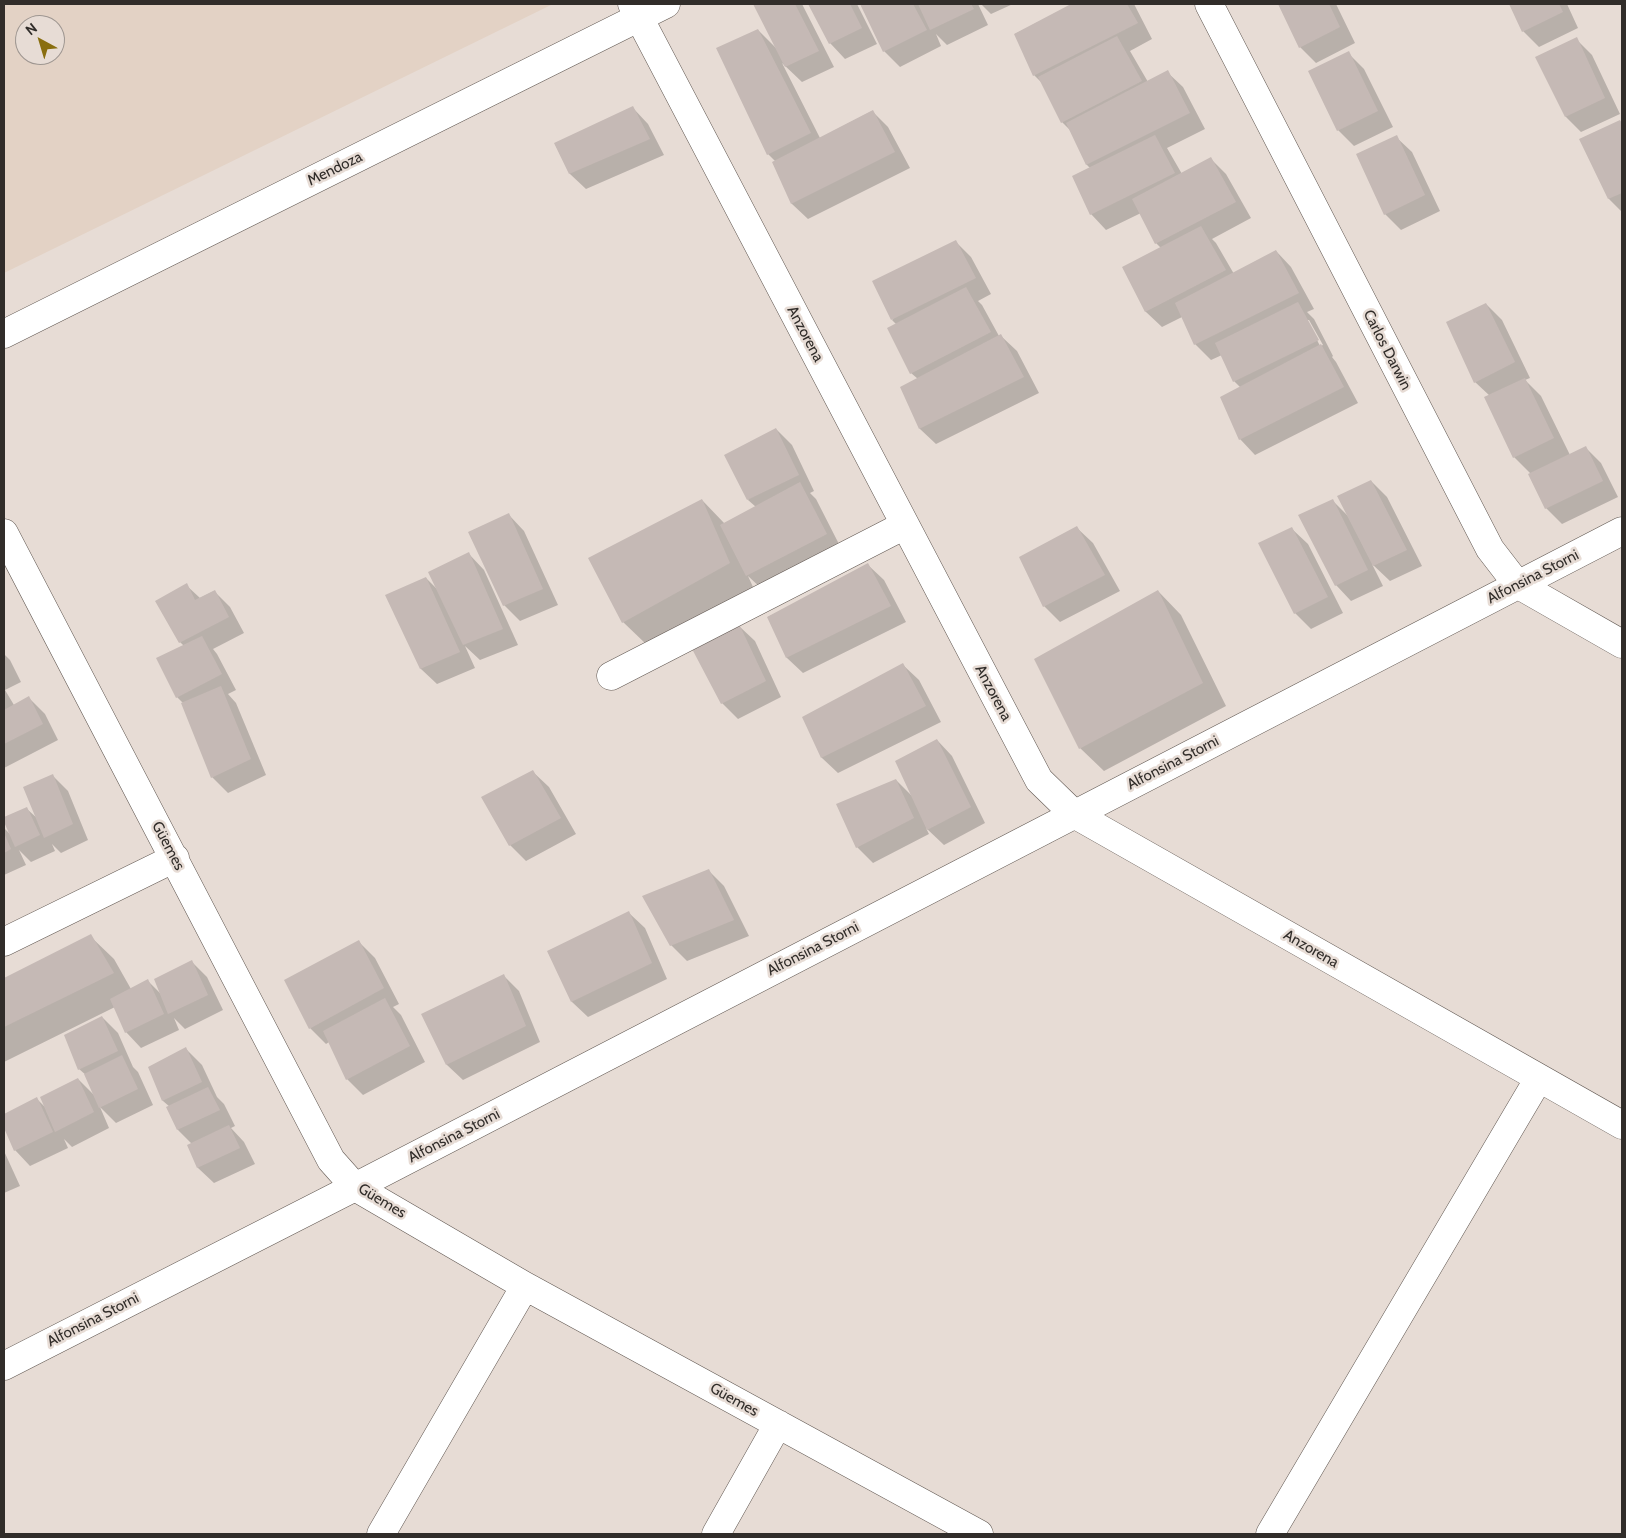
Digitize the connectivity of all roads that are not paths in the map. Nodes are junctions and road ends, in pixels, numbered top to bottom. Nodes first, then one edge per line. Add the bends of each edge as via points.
1 (666, 4) edge
2 (1208, 4) edge
3 (635, 11) edge
4 (4, 334) edge
5 (905, 525) junction
6 (1622, 531) edge
7 (4, 533) edge
8 (1517, 584) junction
9 (1622, 644) edge
10 (611, 676) dead end
11 (1074, 814) junction
12 (175, 858) junction
13 (4, 942) edge
14 (1539, 1078) junction
15 (1622, 1125) edge
16 (355, 1187) junction
17 (525, 1286) junction
18 (4, 1366) edge
19 (778, 1424) junction
20 (381, 1534) edge
21 (716, 1534) edge
22 (979, 1534) edge
23 (1270, 1534) edge

1 - 3 street, Mendoza
2 - 8 street, Carlos Darwin via 1490,549
3 - 4 street, Mendoza
3 - 5 street, Anzorena
5 - 10 street
5 - 11 street, Anzorena via 1039,780
6 - 8 street, Alfonsina Storni
7 - 12 street, Güemes
8 - 9 street, Carlos Darwin
8 - 11 street, Alfonsina Storni
11 - 14 street, Anzorena
11 - 16 street, Alfonsina Storni
12 - 13 street
12 - 16 street, Güemes via 331,1160
14 - 15 street, Anzorena
14 - 23 street
16 - 17 street, Güemes
16 - 18 street, Alfonsina Storni
17 - 19 street, Güemes
17 - 20 street
19 - 21 street
19 - 22 street, Güemes

